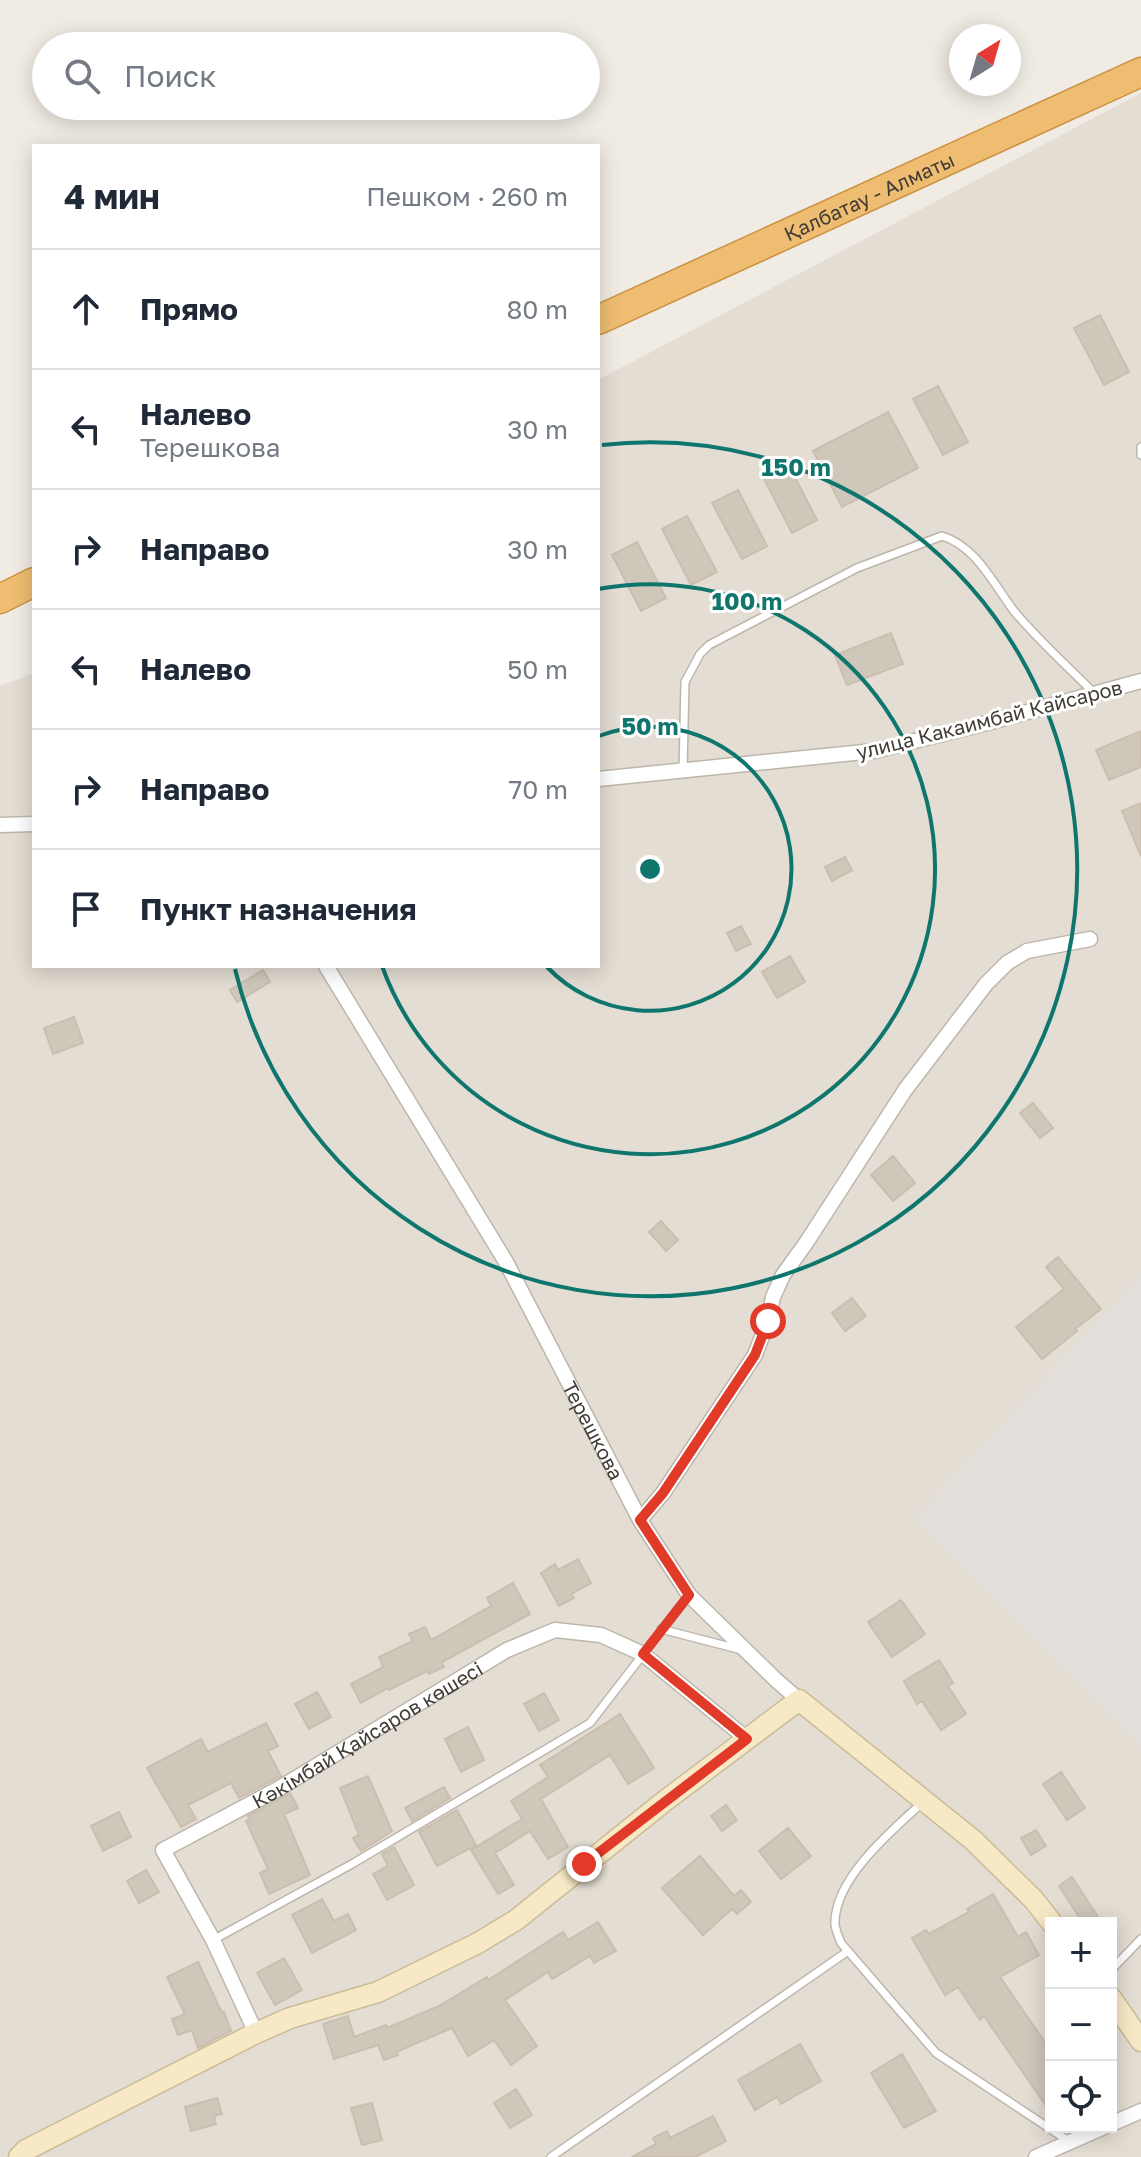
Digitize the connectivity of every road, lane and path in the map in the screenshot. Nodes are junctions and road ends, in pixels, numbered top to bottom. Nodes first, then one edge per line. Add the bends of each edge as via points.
1 (1141, 72) edge
2 (600, 319) edge
3 (1141, 447) edge
4 (1141, 455) edge
5 (32, 583) edge
6 (0, 599) edge
7 (1141, 681) edge
8 (1094, 694) junction
9 (683, 771) junction
10 (600, 779) edge
11 (32, 824) edge
12 (0, 825) edge
13 (1090, 939) dead end
14 (327, 968) edge
15 (640, 1520) junction
16 (689, 1595) junction
17 (661, 1629) junction
18 (748, 1652) junction
19 (643, 1654) junction
20 (799, 1700) junction
21 (747, 1739) junction
22 (923, 1802) junction
23 (1047, 1917) edge
24 (1141, 1939) edge
25 (213, 1940) junction
26 (848, 1951) junction
27 (1117, 1964) edge
28 (1117, 2007) edge
29 (256, 2033) junction
30 (1141, 2041) edge
31 (1141, 2111) edge
32 (1117, 2121) edge
33 (1090, 2133) edge
34 (1070, 2142) junction
35 (19, 2157) edge
36 (551, 2157) edge
37 (1036, 2157) edge

1 - 2 highway, Қалбатау - Алматы
3 - 4 lane
5 - 6 highway
7 - 8 street, улица Какаимбай Кайсаров
8 - 9 street, улица Какаимбай Кайсаров via 874,751
8 - 9 lane via 1015,612 969,552 942,536 857,568 709,645 685,682
9 - 10 street, улица Какаимбай Кайсаров
11 - 12 street
13 - 15 street via 1027,951 986,984 905,1090 783,1275 755,1355
14 - 15 street, Терешкова via 506,1262
15 - 16 street, Терешкова
16 - 17 lane
16 - 18 street, Терешкова
17 - 18 lane
17 - 19 lane
18 - 20 street, Терешкова
19 - 21 street, Кәкімбай Қайсаров көшесі
19 - 25 lane via 590,1723
19 - 25 street, Кәкімбай Қайсаров көшесі via 601,1635 555,1630 507,1650 278,1789 163,1850
20 - 21 street
20 - 22 street, Терешкова
21 - 29 street via 516,1920 478,1943 378,1992
22 - 23 street, Терешкова via 973,1840
22 - 26 lane via 879,1841 850,1880 837,1906 835,1927
24 - 27 lane
25 - 29 street, Кәкімбай Қайсаров көшесі
26 - 34 lane via 936,2053
26 - 36 lane
28 - 30 street
29 - 35 street
31 - 32 street
33 - 34 street
34 - 37 street

